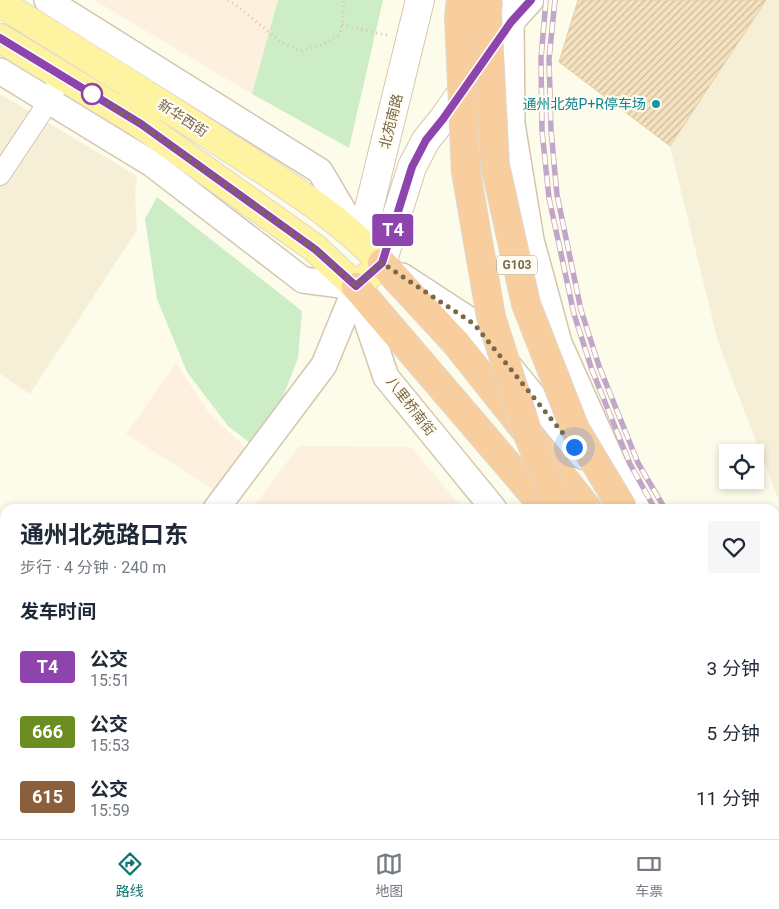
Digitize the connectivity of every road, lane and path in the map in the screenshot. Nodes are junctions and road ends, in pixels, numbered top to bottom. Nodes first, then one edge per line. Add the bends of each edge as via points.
1 (47, 0) edge
2 (228, 0) edge
3 (344, 0) edge
4 (420, 0) edge
5 (461, 0) edge
6 (488, 0) edge
7 (531, 0) edge
8 (0, 4) edge
9 (512, 11) edge
10 (342, 25) junction
11 (392, 36) dead end
12 (0, 38) edge
13 (0, 71) edge
14 (62, 75) junction
15 (50, 101) junction
16 (0, 175) edge
17 (361, 241) junction
18 (382, 263) junction
19 (356, 286) junction
20 (220, 504) edge
21 (490, 504) edge
22 (542, 504) edge
23 (557, 504) edge
24 (584, 504) edge
25 (620, 504) edge
26 (621, 504) edge
27 (638, 504) edge

1 - 17 street via 320,171
2 - 10 path via 281,42 300,51 323,45 340,34
3 - 10 path
4 - 17 main road, 北苑南路
5 - 23 highway, G103, bridge via 466,172 492,317 529,438
6 - 26 highway, G103, bridge via 495,165 526,304 575,429
7 - 9 street
8 - 17 main road, 新华西街 via 299,193
9 - 18 main road via 426,140 412,167
9 - 27 street via 512,124 531,240 559,343 615,468
10 - 11 path
12 - 14 main road, 新华西街
13 - 15 street
14 - 15 street
14 - 19 main road, 新华西街 via 141,124 292,232
15 - 16 street
15 - 19 street via 152,164 303,280
17 - 18 main road, 新华西街
17 - 19 main road
18 - 19 main road
18 - 24 highway via 455,342
18 - 25 street via 474,324
19 - 20 street via 324,365
19 - 21 street, 八里桥南街 via 386,377
19 - 22 highway

